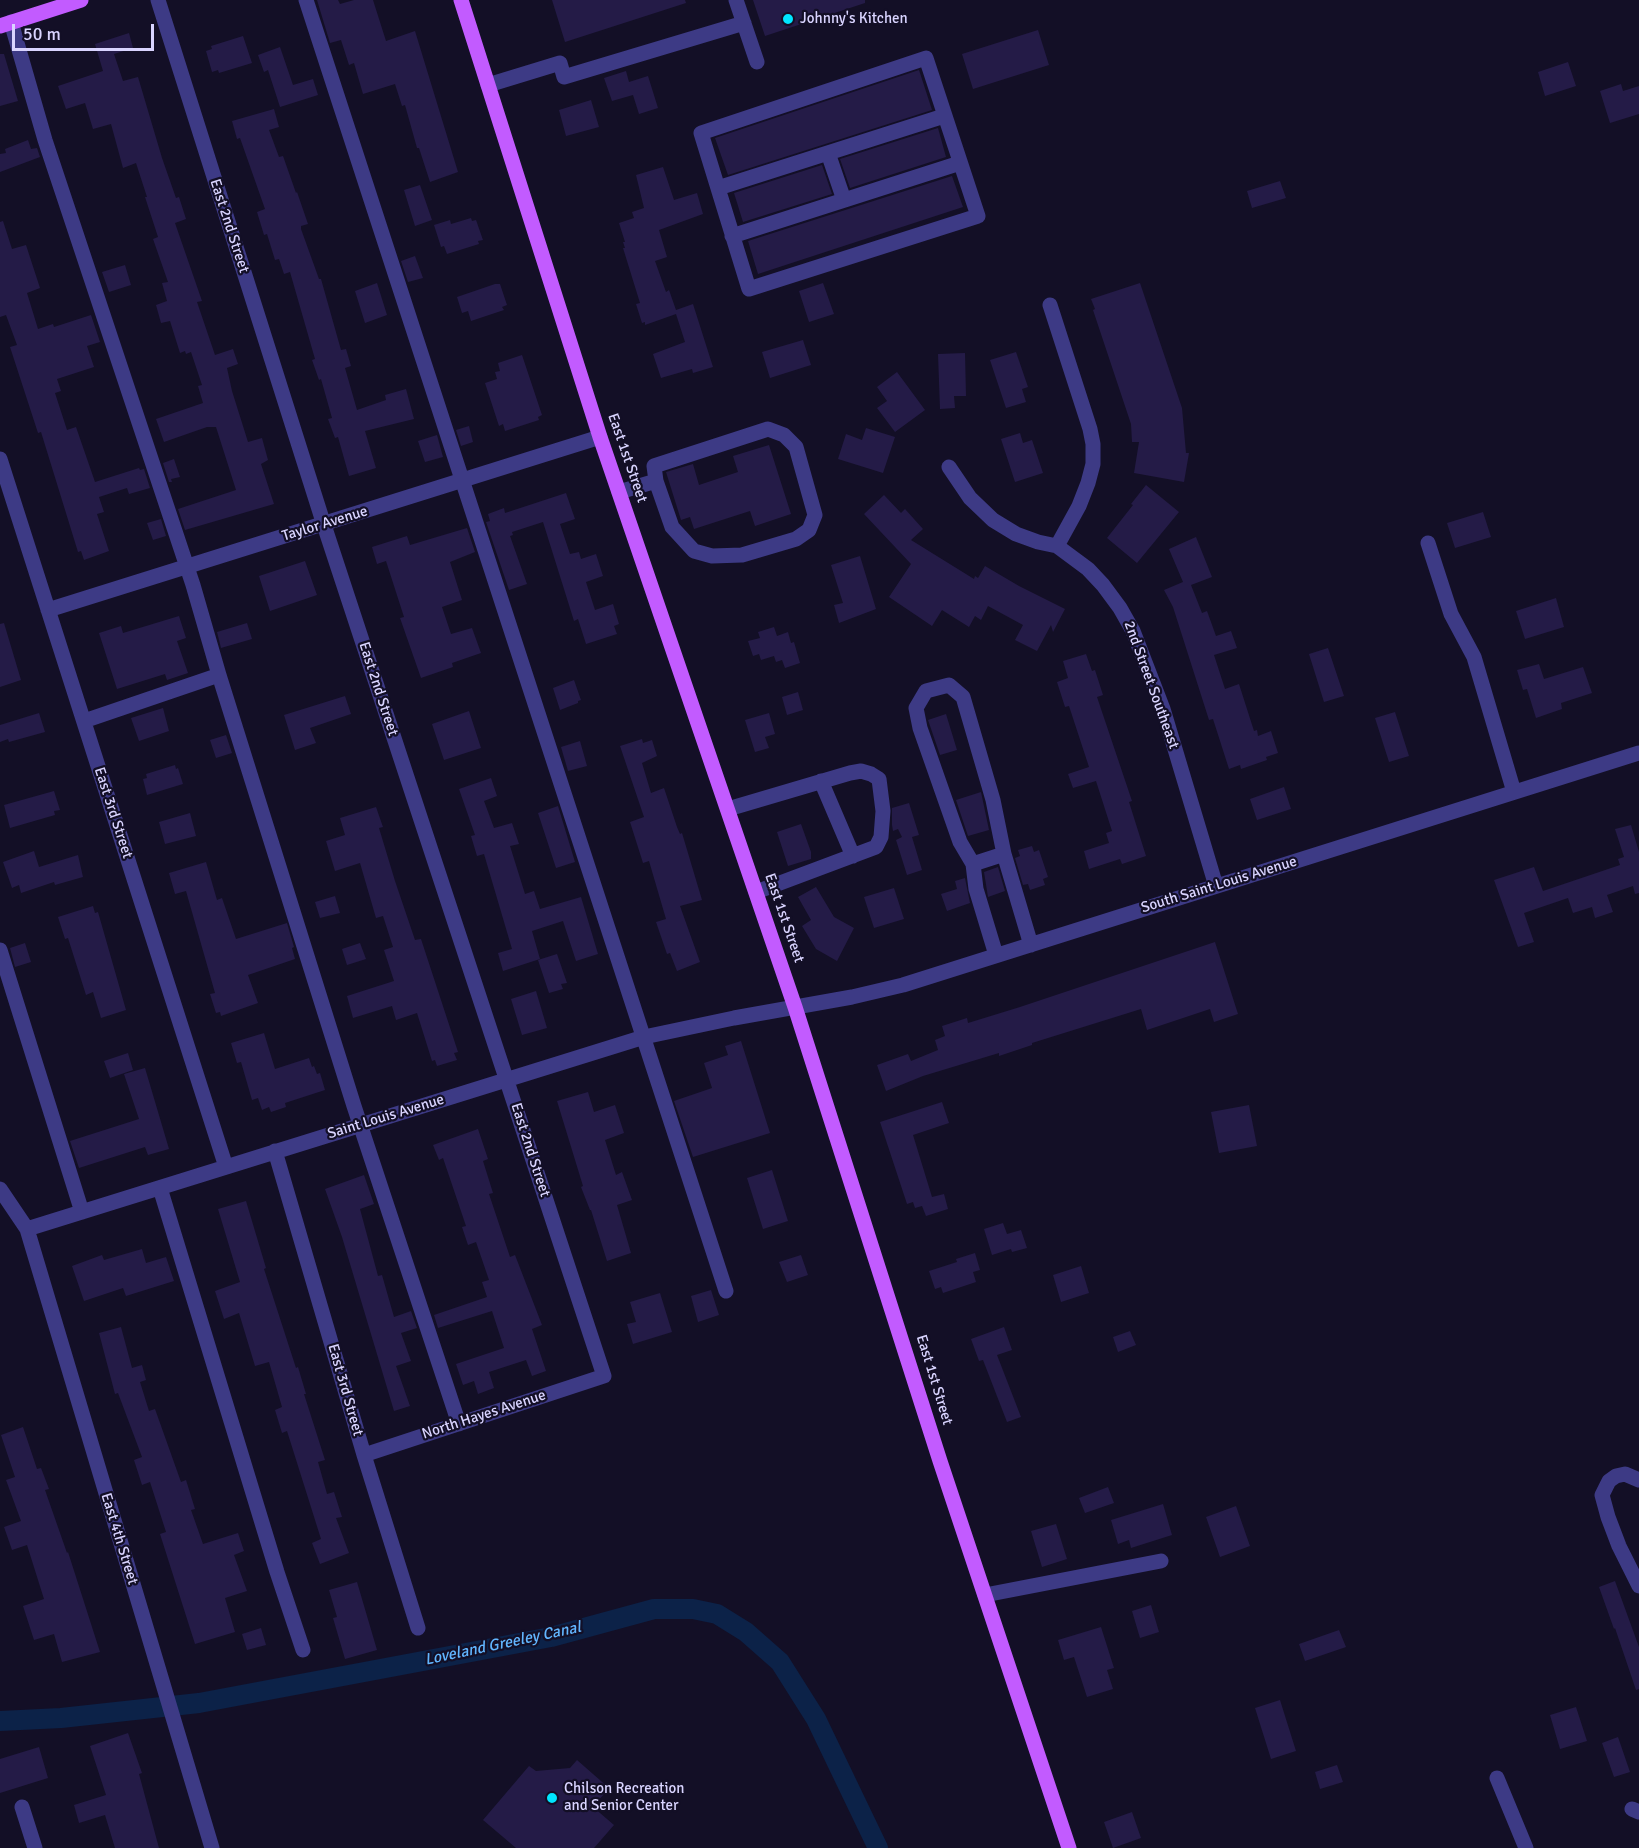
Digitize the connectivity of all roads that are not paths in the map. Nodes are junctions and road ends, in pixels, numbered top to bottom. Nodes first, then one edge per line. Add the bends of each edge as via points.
1 (81, 0) edge
2 (158, 0) edge
3 (306, 0) edge
4 (461, 0) edge
5 (736, 0) edge
6 (744, 23) junction
7 (6, 24) edge
8 (757, 62) dead end
9 (488, 85) junction
10 (945, 116) junction
11 (828, 153) junction
12 (960, 163) junction
13 (718, 188) junction
14 (844, 200) junction
15 (732, 236) junction
16 (1050, 305) dead end
17 (600, 437) junction
18 (0, 459) edge
19 (949, 467) dead end
20 (463, 480) junction
21 (656, 481) junction
22 (619, 492) junction
23 (324, 525) junction
24 (1428, 543) dead end
25 (1058, 546) junction
26 (186, 567) junction
27 (48, 610) junction
28 (219, 675) junction
29 (84, 721) junction
30 (1639, 753) edge
31 (821, 781) junction
32 (1514, 792) junction
33 (728, 809) junction
34 (1004, 854) junction
35 (853, 856) junction
36 (973, 864) junction
37 (1210, 888) junction
38 (756, 892) junction
39 (1031, 945) junction
40 (0, 950) edge
41 (996, 956) junction
42 (795, 1007) junction
43 (644, 1037) junction
44 (507, 1080) junction
45 (360, 1125) junction
46 (275, 1151) junction
47 (226, 1167) junction
48 (160, 1188) junction
49 (0, 1190) edge
50 (82, 1212) junction
51 (27, 1229) junction
52 (726, 1291) dead end
53 (604, 1376) joint
54 (459, 1424) junction
55 (364, 1455) junction
56 (1639, 1480) edge
57 (1161, 1561) dead end
58 (1639, 1586) edge
59 (985, 1595) junction
60 (418, 1628) dead end
61 (303, 1650) dead end
62 (1497, 1778) dead end
63 (22, 1807) dead end
64 (34, 1848) edge
65 (212, 1848) edge
66 (1070, 1848) edge
67 (1526, 1848) edge

1 - 7 main road
2 - 23 street, East 2nd Street
3 - 20 street
4 - 9 main road, East 1st Street
5 - 6 street
6 - 8 street
6 - 9 street via 564,78 560,63
7 - 26 street
9 - 17 main road, East 1st Street
10 - 11 street
10 - 12 street
10 - 13 street via 926,58 701,133
11 - 13 street
11 - 14 street
12 - 14 street
12 - 15 street via 978,216 749,289
13 - 15 street
14 - 15 street
16 - 25 street via 1093,444 1088,483
17 - 20 street, Taylor Avenue
17 - 22 main road, East 1st Street
18 - 27 street, East 3rd Street
19 - 25 street via 970,498 993,520 1016,534
20 - 23 street, Taylor Avenue
20 - 43 street
21 - 21 street via 672,527 694,551 712,556 742,555 796,539 809,530 815,515 796,447 784,435 768,429 654,466
21 - 22 street
22 - 33 main road, East 1st Street
23 - 26 street, Taylor Avenue
23 - 44 street, East 2nd Street
24 - 32 street via 1451,614 1474,657
25 - 37 street, 2nd Street Southeast via 1103,585 1133,631 1163,709
26 - 27 street, Taylor Avenue
26 - 28 street
27 - 29 street, East 3rd Street
28 - 29 street
28 - 45 street
29 - 47 street, East 3rd Street
30 - 32 street, South Saint Louis Avenue
31 - 33 street
31 - 35 street
31 - 35 street via 861,771 879,779 881,837 876,847
32 - 37 street, South Saint Louis Avenue
33 - 38 main road, East 1st Street
34 - 36 street
34 - 36 street via 993,800 963,697 949,686 926,691 916,708 920,728 960,842
34 - 39 street
35 - 38 street
36 - 41 street via 976,889
37 - 39 street, South Saint Louis Avenue
38 - 42 main road, East 1st Street
39 - 41 street, South Saint Louis Avenue
40 - 50 street
41 - 42 street, South Saint Louis Avenue via 903,985
42 - 43 street, Saint Louis Avenue
42 - 59 main road, East 1st Street
43 - 44 street, Saint Louis Avenue
43 - 52 street
44 - 45 street, Saint Louis Avenue
44 - 53 street, East 2nd Street
45 - 46 street, Saint Louis Avenue
45 - 54 street
46 - 47 street, Saint Louis Avenue
46 - 55 street, East 3rd Street
47 - 48 street, Saint Louis Avenue
48 - 50 street, Saint Louis Avenue
48 - 61 street
49 - 51 street
50 - 51 street, Saint Louis Avenue
51 - 65 street, East 4th Street
53 - 54 street, North Hayes Avenue
54 - 55 street, North Hayes Avenue
55 - 60 street, East 3rd Street
56 - 58 street via 1625,1474 1616,1476 1602,1495 1619,1546
57 - 59 street
59 - 66 main road, East 1st Street
62 - 67 street
63 - 64 street

